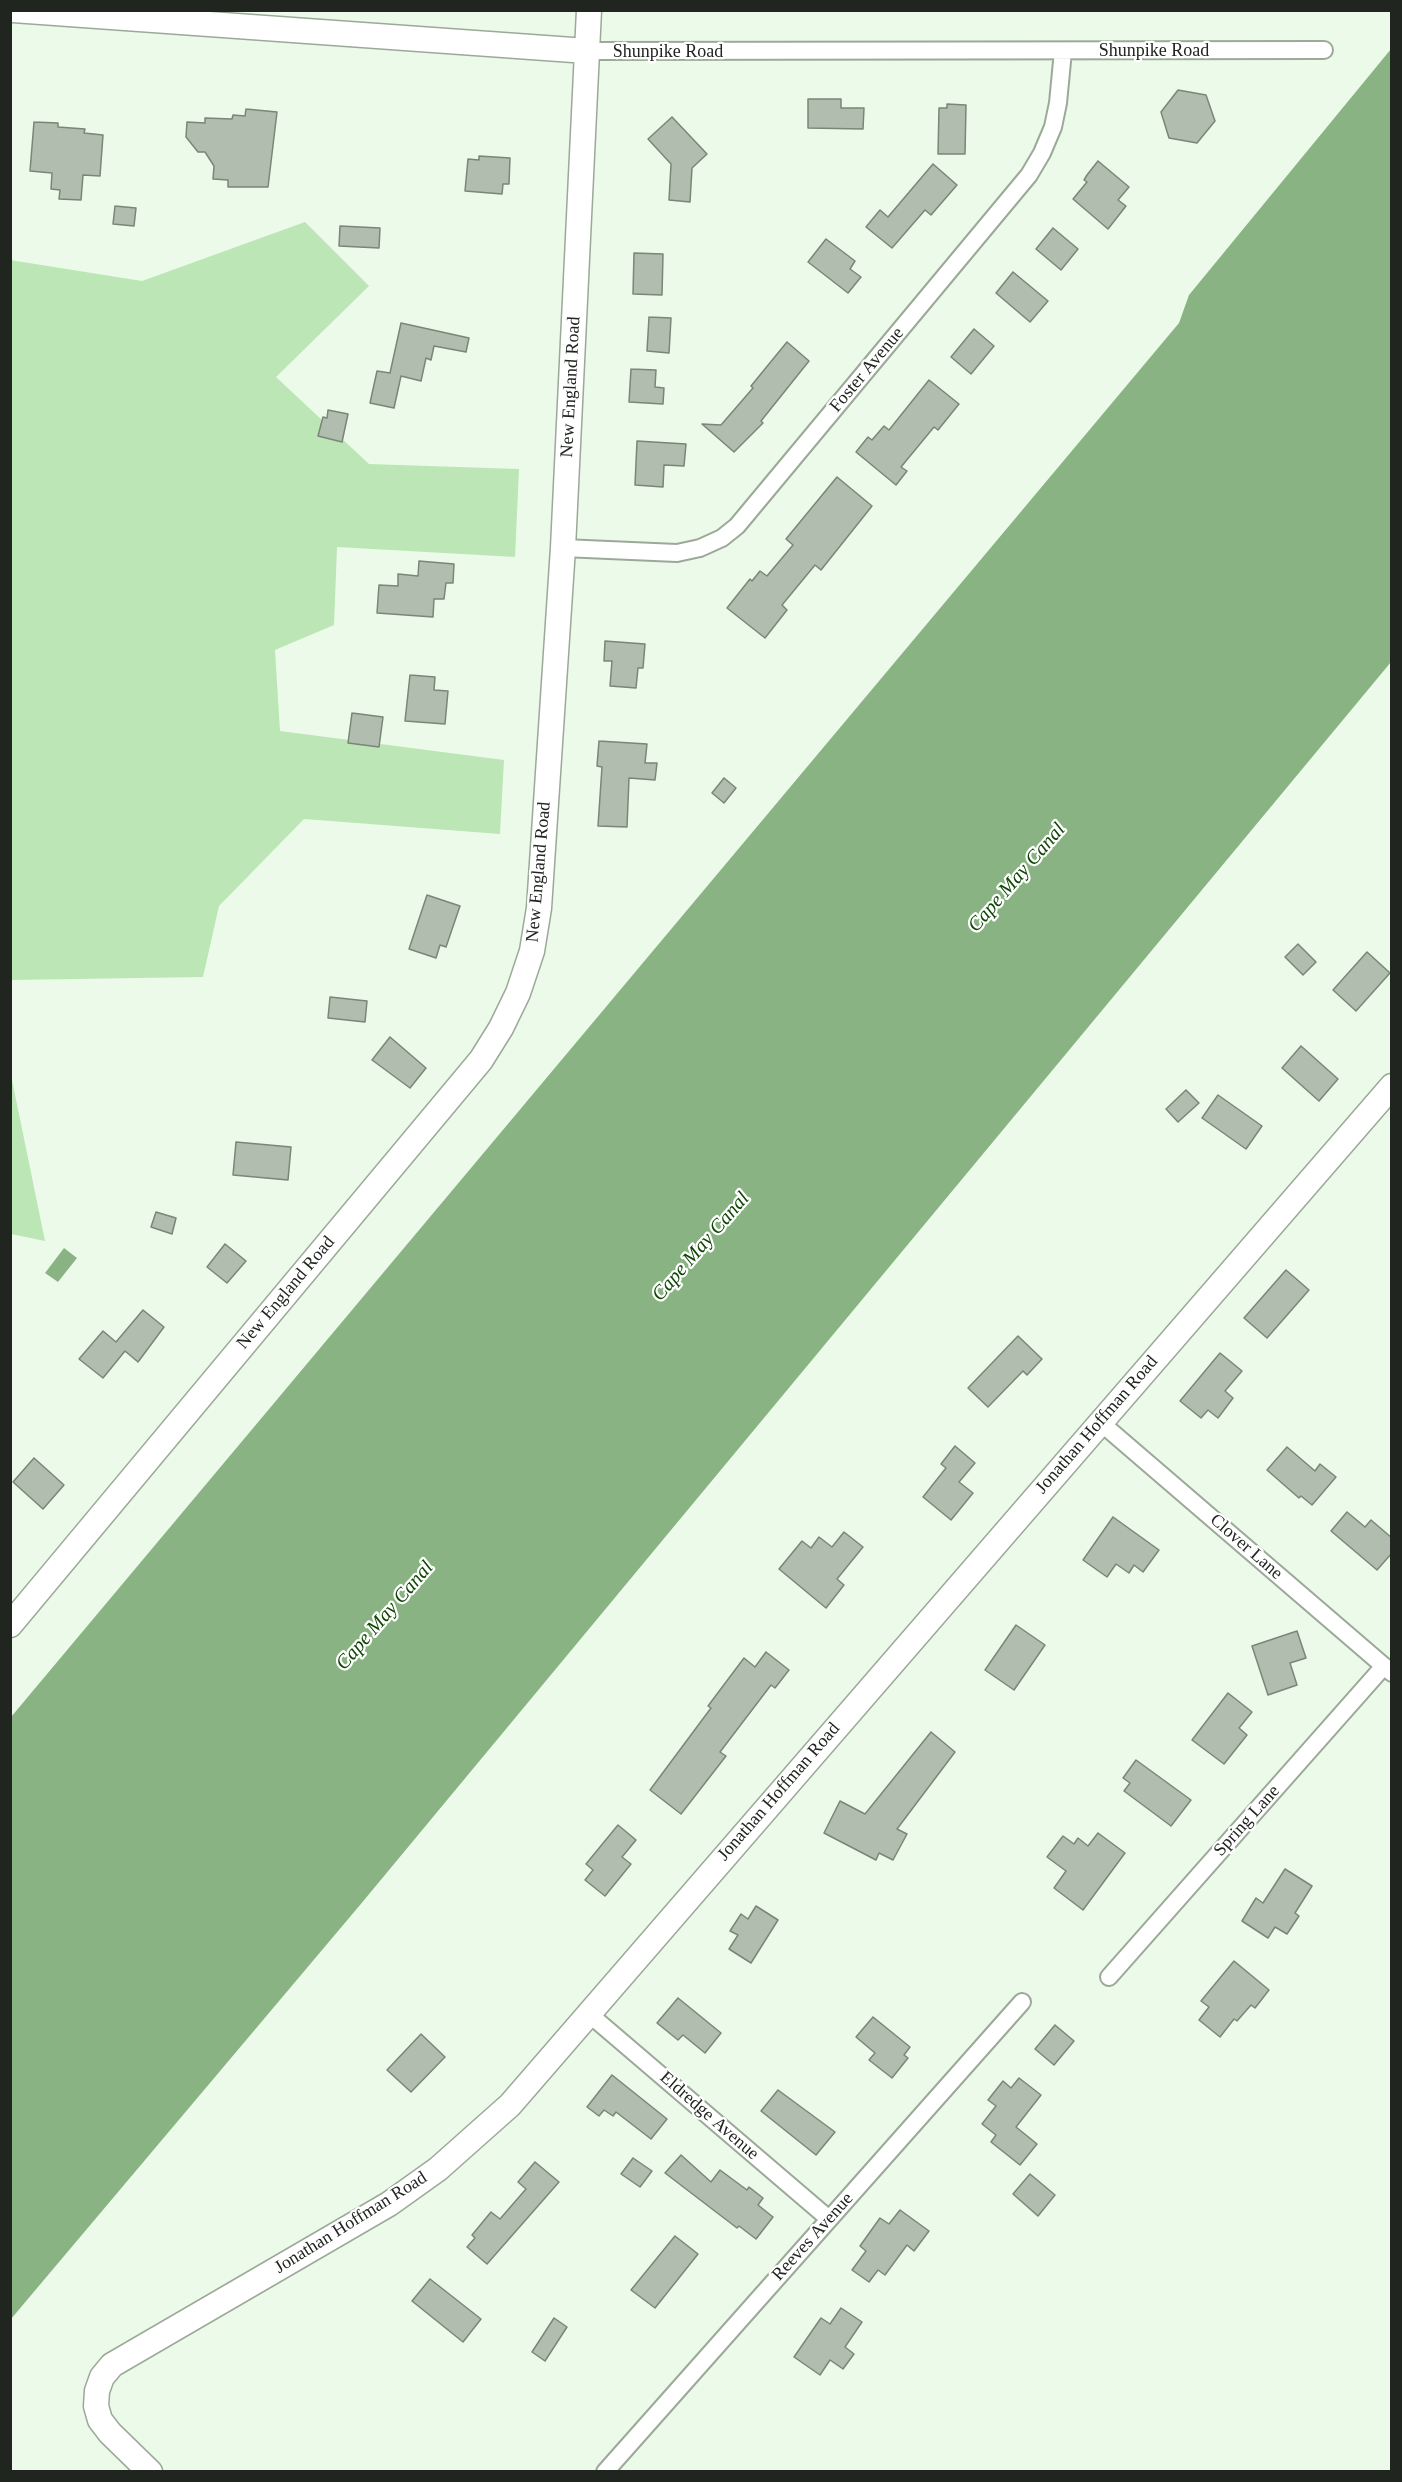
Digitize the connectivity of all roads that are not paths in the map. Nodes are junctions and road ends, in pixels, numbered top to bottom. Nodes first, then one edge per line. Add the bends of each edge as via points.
1 (13, 10) edge
2 (589, 10) edge
3 (1324, 50) dead end
4 (587, 51) junction
5 (1063, 51) junction
6 (563, 548) junction
7 (1392, 1086) edge
8 (1100, 1422) junction
9 (10, 1625) edge
10 (1388, 1669) edge
11 (1109, 1977) dead end
12 (1022, 2002) dead end
13 (588, 2013) junction
14 (829, 2219) junction
15 (150, 2472) edge
16 (604, 2472) edge

1 - 4 street, Shunpike Road
2 - 4 street, New England Road
3 - 5 street, Shunpike Road
4 - 5 street, Shunpike Road
4 - 6 street, New England Road
5 - 6 street, Foster Avenue via 1053,127 1029,175 737,526 700,548 677,553
6 - 9 street, New England Road via 539,908 532,951 501,1028 481,1060
7 - 8 street, Jonathan Hoffman Road
8 - 10 street, Clover Lane
8 - 13 street, Jonathan Hoffman Road
10 - 11 street, Spring Lane
12 - 14 street, Reeves Avenue
13 - 14 street, Eldredge Avenue
13 - 15 street, Jonathan Hoffman Road via 510,2105 438,2169 389,2204 112,2365 97,2391 100,2420
14 - 16 street, Reeves Avenue

